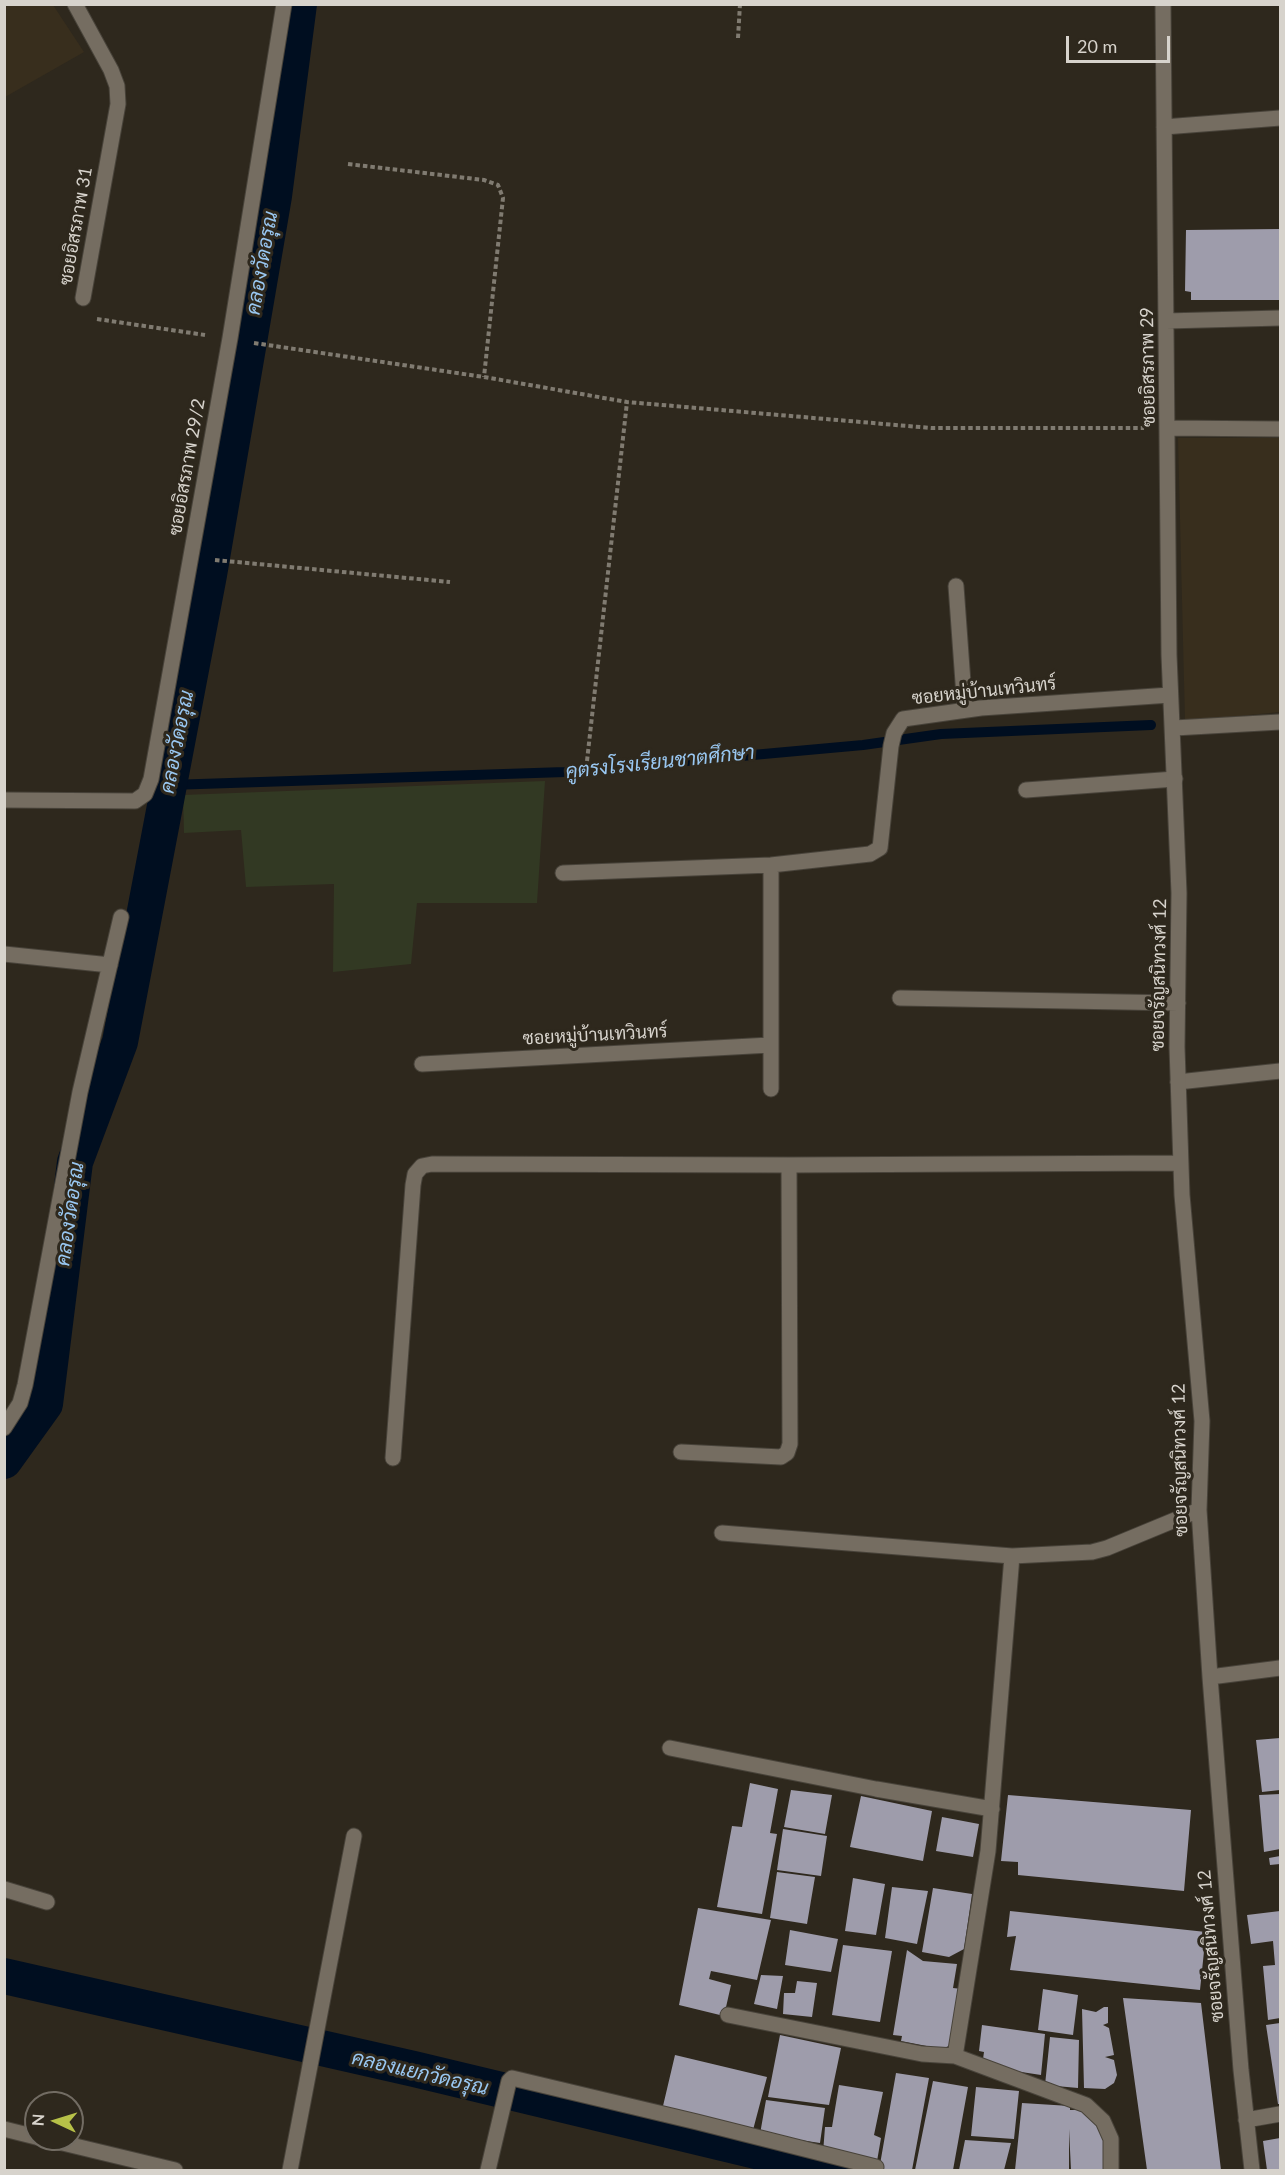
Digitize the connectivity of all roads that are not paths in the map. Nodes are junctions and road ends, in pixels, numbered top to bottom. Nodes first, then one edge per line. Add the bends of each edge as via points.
1 (75, 4) edge
2 (284, 4) edge
3 (1163, 4) edge
4 (1281, 118) edge
5 (1164, 127) junction
6 (83, 298) road end
7 (1281, 318) edge
8 (1166, 321) junction
9 (1168, 428) junction
10 (1281, 429) edge
11 (956, 586) dead end
12 (1170, 695) junction
13 (965, 710) junction
14 (1281, 722) edge
15 (1174, 728) junction
16 (1175, 779) junction
17 (1026, 790) dead end
18 (4, 800) edge
19 (771, 865) junction
20 (563, 873) dead end
21 (121, 917) dead end
22 (4, 954) edge
23 (110, 965) junction
24 (900, 998) dead end
25 (1178, 1003) junction
26 (770, 1045) junction
27 (422, 1064) dead end
28 (1281, 1071) edge
29 (1178, 1082) junction
30 (771, 1089) dead end
31 (1181, 1163) junction
32 (789, 1165) junction
33 (4, 1428) edge
34 (681, 1452) dead end
35 (393, 1458) dead end
36 (1199, 1510) junction
37 (722, 1533) dead end
38 (1012, 1556) junction
39 (1281, 1668) edge
40 (1210, 1677) junction
41 (670, 1748) dead end
42 (992, 1809) junction
43 (354, 1836) dead end
44 (4, 1889) edge
45 (47, 1902) dead end
46 (728, 2015) dead end
47 (955, 2056) junction
48 (1281, 2114) edge
49 (1246, 2120) junction
50 (4, 2129) edge
51 (24, 2134) edge
52 (84, 2148) edge
53 (876, 2167) dead end
54 (175, 2170) edge
55 (290, 2170) edge
56 (488, 2170) edge
57 (1111, 2170) edge
58 (1252, 2170) edge

1 - 6 street, ซอยอิสรภาพ 31 via 111,70 118,104
2 - 18 street, ซอยอิสรภาพ 29/2 via 230,338 151,779 145,794 135,801
3 - 5 street, ซอยอิสรภาพ 29
4 - 5 street
5 - 8 street, ซอยอิสรภาพ 29
7 - 8 street
8 - 9 street, ซอยอิสรภาพ 29
9 - 10 street
9 - 12 street, ซอยอิสรภาพ 29
11 - 13 street
12 - 13 street, ซอยหมู่บ้านเทวินทร์
12 - 15 street, ซอยอิสรภาพ 29
13 - 19 street, ซอยหมู่บ้านเทวินทร์ via 903,719 893,739 880,848 870,854
14 - 15 street
15 - 16 street, ซอยจรัญสนิทวงศ์ 12
16 - 17 street
16 - 25 street, ซอยจรัญสนิทวงศ์ 12
19 - 20 street, ซอยหมู่บ้านเทวินทร์
19 - 26 street
21 - 23 street
22 - 23 street
23 - 33 street via 80,1092 25,1385 20,1403
24 - 25 street
25 - 29 street, ซอยจรัญสนิทวงศ์ 12
26 - 27 street, ซอยหมู่บ้านเทวินทร์
26 - 30 street
28 - 29 street
29 - 31 street, ซอยจรัญสนิทวงศ์ 12
31 - 32 street
31 - 36 street, ซอยจรัญสนิทวงศ์ 12 via 1202,1421
32 - 34 street via 788,1453 781,1457
32 - 35 street via 422,1166 413,1185
36 - 38 street via 1092,1552
36 - 40 street, ซอยจรัญสนิทวงศ์ 12
37 - 38 street
38 - 42 street
39 - 40 street
40 - 49 street, ซอยจรัญสนิทวงศ์ 12
41 - 42 street
42 - 47 street
43 - 55 street
44 - 45 street
46 - 47 street via 922,2054
47 - 57 street via 1086,2105 1103,2121 1111,2139
48 - 49 street
49 - 58 street, ซอยจรัญสนิทวงศ์ 12
50 - 51 street
52 - 54 street
53 - 56 street via 512,2078

